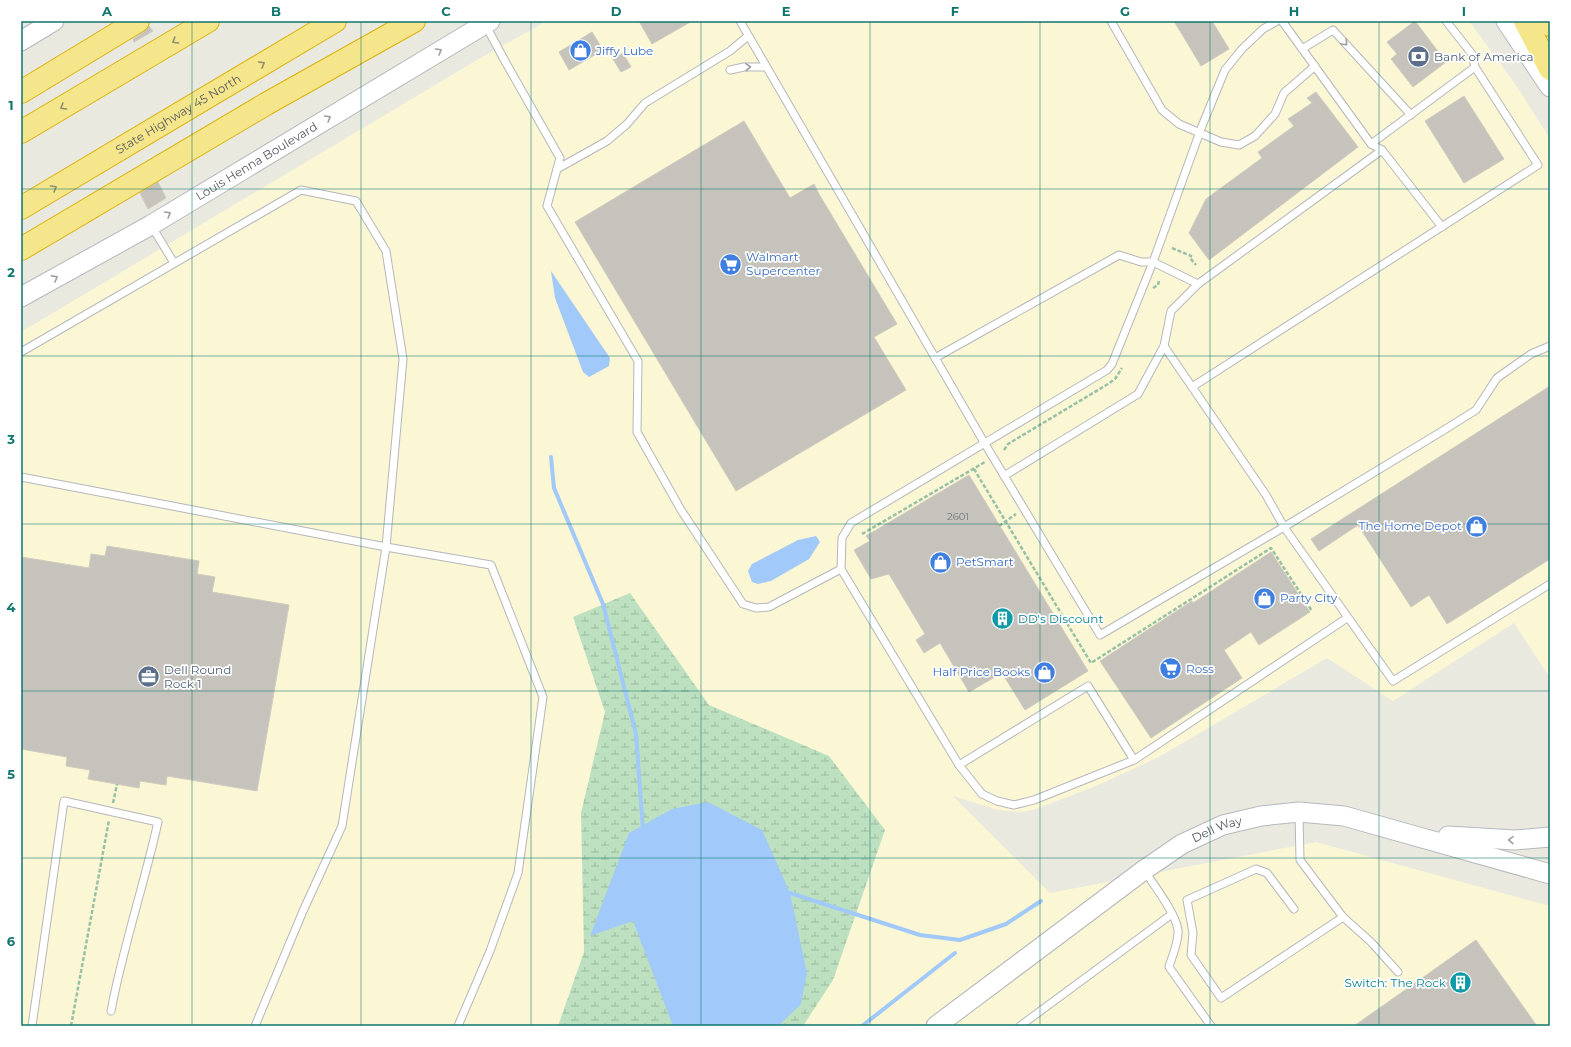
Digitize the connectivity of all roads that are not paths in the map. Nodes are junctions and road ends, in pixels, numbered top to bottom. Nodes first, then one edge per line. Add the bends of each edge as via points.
1 (54, 21) edge
2 (208, 21) edge
3 (335, 21) edge
4 (414, 21) edge
5 (428, 21) edge
6 (740, 21) edge
7 (1111, 21) edge
8 (1277, 21) edge
9 (1282, 21) edge
10 (1446, 21) edge
11 (1506, 21) edge
12 (1525, 21) edge
13 (1547, 21) edge
14 (130, 22) edge
15 (487, 22) edge
16 (1550, 25) edge
17 (748, 36) junction
18 (21, 41) edge
19 (1302, 49) junction
20 (1315, 66) junction
21 (766, 67) junction
22 (1475, 67) junction
23 (1550, 69) edge
24 (730, 70) dead end
25 (21, 80) edge
26 (1550, 87) edge
27 (21, 92) edge
28 (1411, 115) junction
29 (21, 132) edge
30 (1199, 133) junction
31 (1371, 144) junction
32 (1382, 150) junction
33 (557, 170) junction
34 (157, 180) dead end
35 (138, 189) dead end
36 (21, 208) edge
37 (151, 225) junction
38 (1442, 227) junction
39 (21, 249) edge
40 (1153, 262) junction
41 (174, 263) junction
42 (21, 264) edge
43 (1198, 284) junction
44 (21, 297) edge
45 (1164, 346) junction
46 (1550, 346) edge
47 (21, 352) edge
48 (935, 358) junction
49 (1192, 387) junction
50 (985, 444) junction
51 (21, 476) edge
52 (1004, 476) junction
53 (1284, 527) junction
54 (386, 547) junction
55 (841, 569) junction
56 (1550, 584) edge
57 (1347, 618) junction
58 (1134, 760) junction
59 (959, 765) junction
60 (1299, 812) junction
61 (1408, 833) junction
62 (1550, 837) edge
63 (1144, 870) junction
64 (1550, 874) edge
65 (1294, 908) dead end
66 (1172, 914) junction
67 (1343, 917) junction
68 (1398, 972) dead end
69 (111, 1011) dead end
70 (945, 1023) edge
71 (32, 1026) edge
72 (255, 1026) edge
73 (458, 1026) edge
74 (1020, 1026) edge
75 (1211, 1026) edge

1 - 18 street
2 -> 29 highway
36 -> 3 highway, State Highway 45 North
4 - 39 highway via 266,104
5 - 34 highway via 393,47
6 - 17 lane
7 - 30 lane via 1162,110 1179,124
8 - 30 lane via 1263,29 1225,70
9 - 19 lane
10 - 22 lane via 1472,54
11 - 26 street
12 - 23 highway
13 - 16 highway
14 - 25 highway
14 - 27 highway
15 - 33 lane via 506,63 560,158
37 -> 15 street, Louis Henna Boulevard
17 - 21 lane
17 - 33 lane via 730,51 645,103 627,124 607,141
19 - 20 lane
19 -> 28 lane via 1333,30
20 - 30 lane via 1284,93 1275,114 1255,136 1239,145 1221,142
20 - 31 lane
24 -> 21 lane
21 - 48 lane
22 - 28 lane
22 - 38 lane via 1538,165
28 - 31 lane
30 - 40 lane
31 - 32 lane
32 - 38 lane
32 - 43 lane
33 - 55 lane via 546,206 638,361 637,432 680,510 744,604 756,608 769,607
35 - 42 highway
37 - 41 lane
44 -> 37 street, Louis Henna Boulevard
38 - 49 lane
40 - 43 lane
40 - 48 lane via 1140,262 1119,254
40 - 50 lane via 1112,364 1107,370
41 - 47 lane
41 - 54 lane via 301,190 356,201 386,251 404,359
43 - 45 lane via 1171,311
45 - 49 lane
45 - 52 lane via 1138,394
46 - 53 lane via 1532,354 1497,378 1476,410
48 - 50 lane
49 - 53 lane via 1266,495
50 - 52 lane
50 - 55 lane via 851,523 842,538
51 - 54 lane
52 - 53 lane via 1100,635
53 - 57 lane
54 - 72 lane via 342,826
54 - 73 lane via 491,565 543,697 518,873 490,951
55 - 59 lane
56 - 57 lane via 1393,681
57 - 58 lane
58 - 59 lane via 1034,800 1014,805 982,794
58 - 59 lane via 1088,686
60 - 61 street, Dell Way via 1344,816
60 - 63 street, Dell Way via 1262,816 1222,825 1182,844
60 - 67 lane via 1300,860
62 -> 61 street via 1515,840
61 - 64 street, Dell Way
63 - 66 lane
63 - 70 street, Dell Way
65 - 67 lane via 1267,873 1256,869 1187,900 1193,933 1191,955 1221,998
66 - 74 lane
66 - 75 lane via 1178,930 1169,967
67 - 68 lane via 1371,942
69 - 71 lane via 118,974 158,822 64,801

